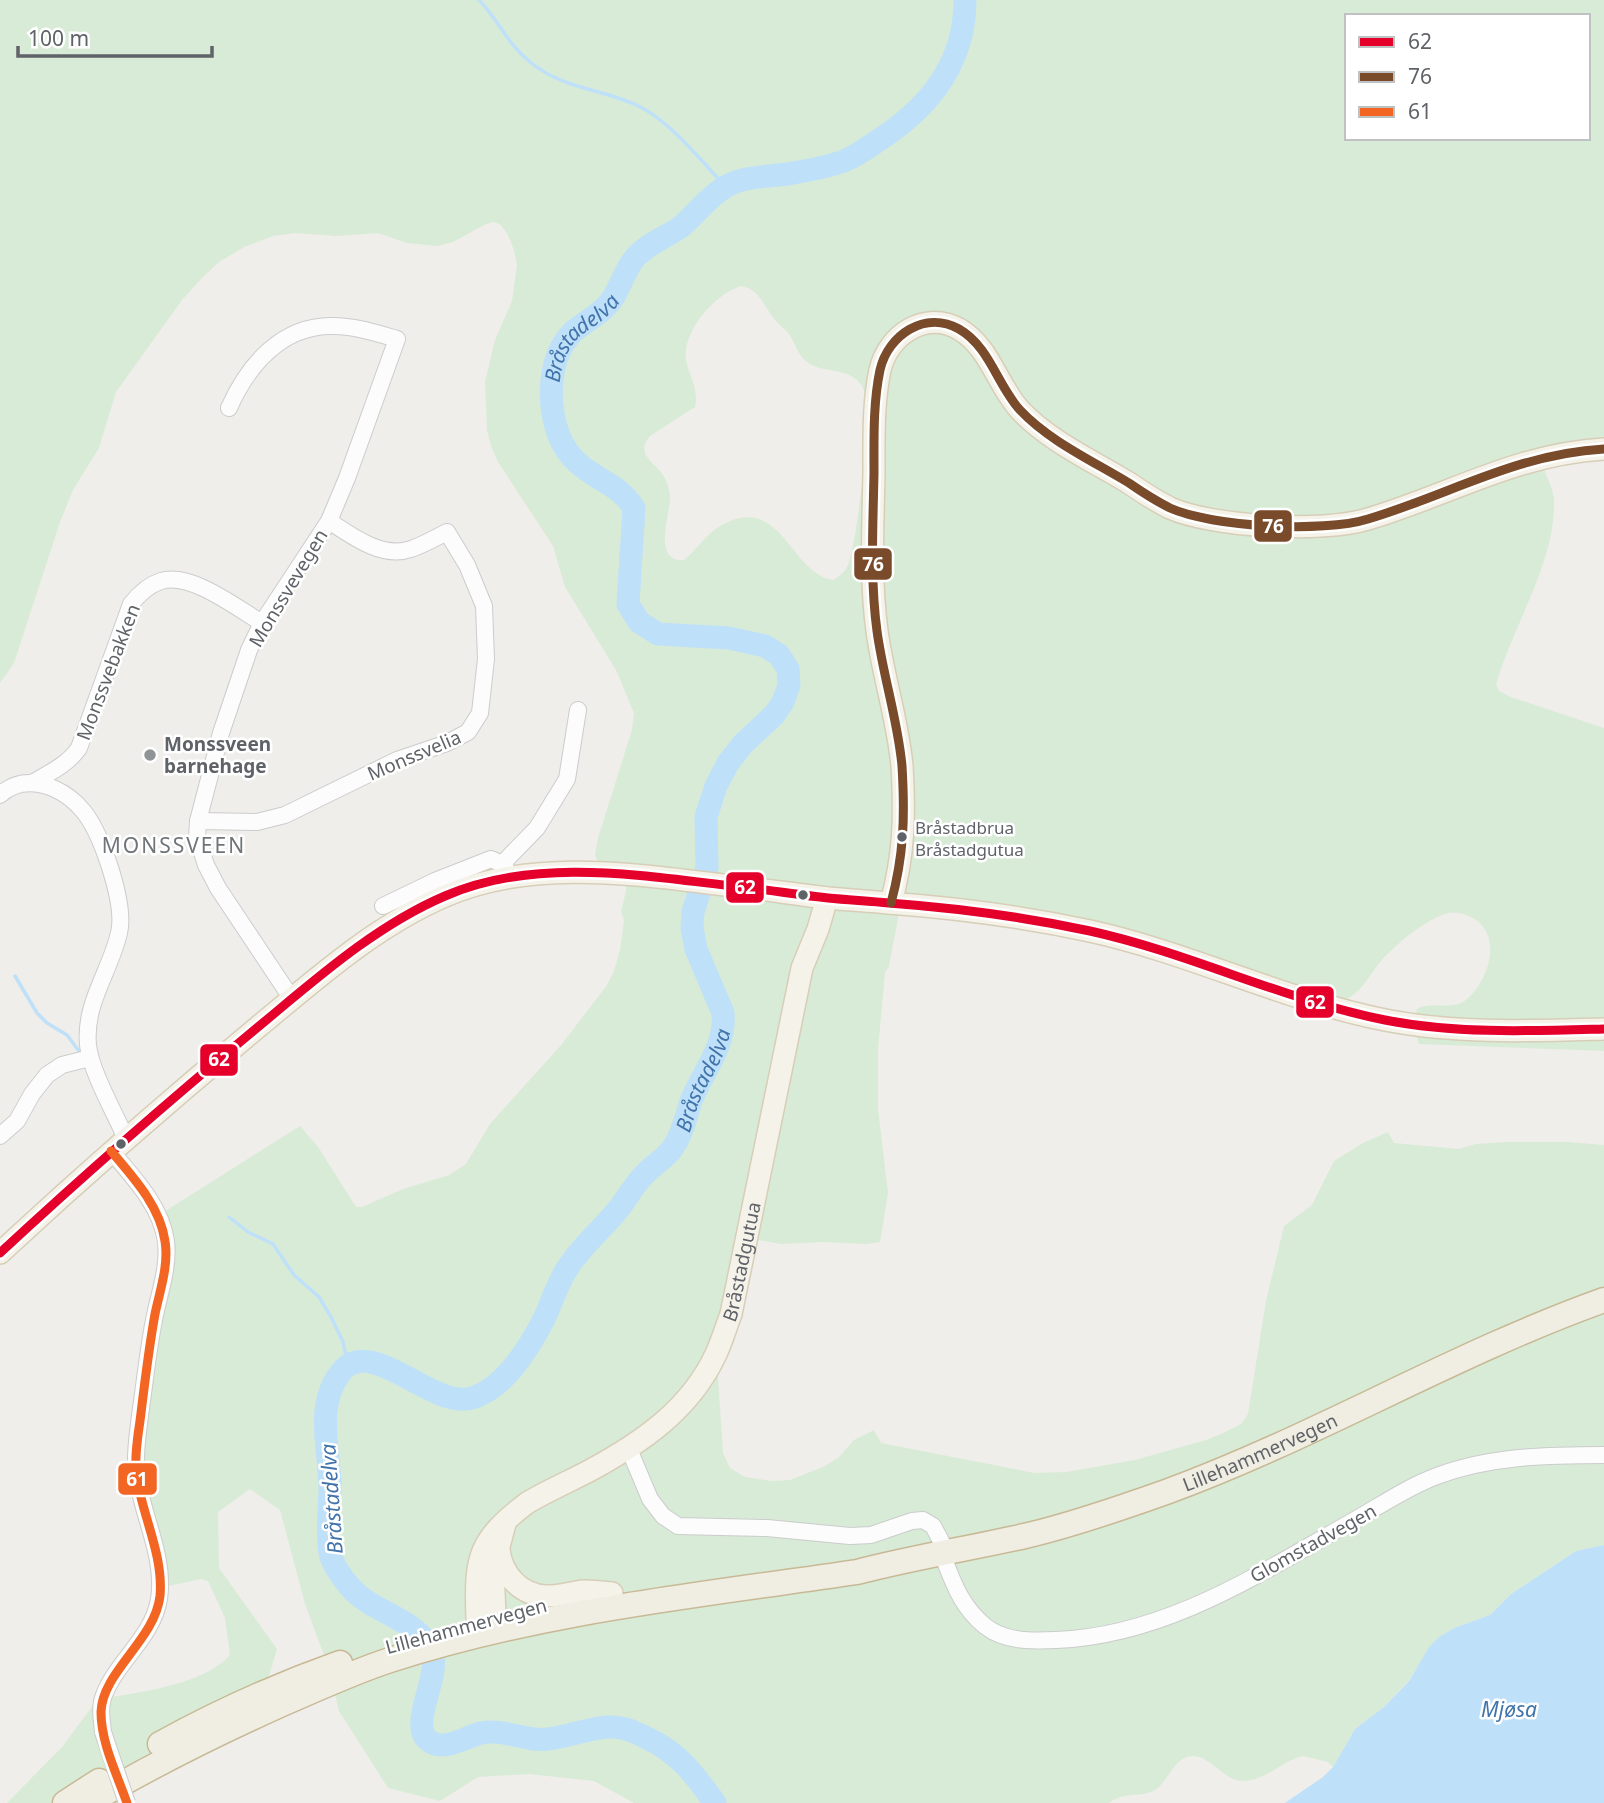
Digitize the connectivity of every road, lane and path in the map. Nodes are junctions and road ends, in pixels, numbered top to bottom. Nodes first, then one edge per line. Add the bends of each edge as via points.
1 (229, 408) dead end
2 (1604, 449) edge
3 (329, 521) junction
4 (447, 532) joint
5 (262, 623) junction
6 (578, 710) dead end
7 (34, 782) junction
8 (0, 795) edge
9 (198, 821) junction
10 (507, 871) junction
11 (827, 898) junction
12 (891, 903) junction
13 (383, 906) dead end
14 (292, 999) junction
15 (1604, 1029) edge
16 (90, 1058) junction
17 (0, 1136) edge
18 (118, 1145) junction
19 (0, 1253) edge
20 (1604, 1300) edge
21 (629, 1449) junction
22 (1604, 1455) edge
23 (505, 1524) junction
24 (942, 1543) dead end
25 (499, 1550) junction
26 (900, 1561) junction
27 (946, 1564) dead end
28 (612, 1593) junction
29 (475, 1627) junction
30 (357, 1664) junction
31 (65, 1803) edge
32 (88, 1803) edge
33 (127, 1803) edge

1 - 3 street, Monssvevegen via 250,369 297,332 332,326 397,338
2 - 12 main road via 1577,450 1521,463 1363,521 1291,525 1204,517 1171,509 1036,425 1005,392 985,354 958,329 930,322 908,330 892,344 880,367 874,464 873,595 902,762 905,820 900,871
3 - 4 street, Monssvevegen via 363,543 390,551 409,550
3 - 5 street, Monssvevegen
4 - 9 street, Monssvelia via 484,606 486,659 480,713 468,732 285,815 257,822
5 - 7 street, Monssvebakken via 196,584 178,579 143,590 131,604 79,748 72,758
5 - 9 street, Monssvevegen via 221,733
6 - 10 street via 567,779
7 - 8 street, Monssvebakken via 8,788
7 - 16 street via 57,790 86,814 113,879 122,916 89,1012
9 - 14 street, Monssvevegen via 197,837 218,888
10 - 11 main road via 638,875
10 - 13 street via 491,859
10 - 14 main road via 393,923
11 - 12 main road
11 - 21 main road, Bråstadgutua via 795,998 731,1314 699,1383 655,1431
12 - 15 main road via 1091,932 1386,1020 1477,1031
14 - 18 main road
16 - 17 street via 62,1065 47,1076 18,1121
16 - 18 street
18 - 19 main road
18 - 33 street, bridge via 154,1208 166,1241 136,1455 159,1597 146,1632 104,1695 101,1714
20 - 26 highway, Lillehammervegen via 1498,1342 1272,1448 1168,1491 1060,1527
21 - 23 main road, Bråstadgutua via 537,1497
21 - 24 street via 650,1499 678,1526 850,1536 871,1535 923,1520 933,1526
22 - 27 street, Glomstadvegen via 1534,1456 1435,1476 1271,1568 1172,1616 1090,1637 1024,1641 986,1628 957,1594
23 - 25 main road
23 - 29 main road, Bråstadgutua via 487,1541 476,1572
25 - 28 main road via 500,1561 513,1581 536,1595
25 - 29 main road
26 - 28 highway, Lillehammervegen via 853,1562
26 - 29 highway, Lillehammervegen via 857,1572
28 - 29 highway, Lillehammervegen
29 - 30 highway, Lillehammervegen
30 - 31 highway, Lillehammervegen via 291,1681 203,1721
30 - 32 highway, Lillehammervegen

